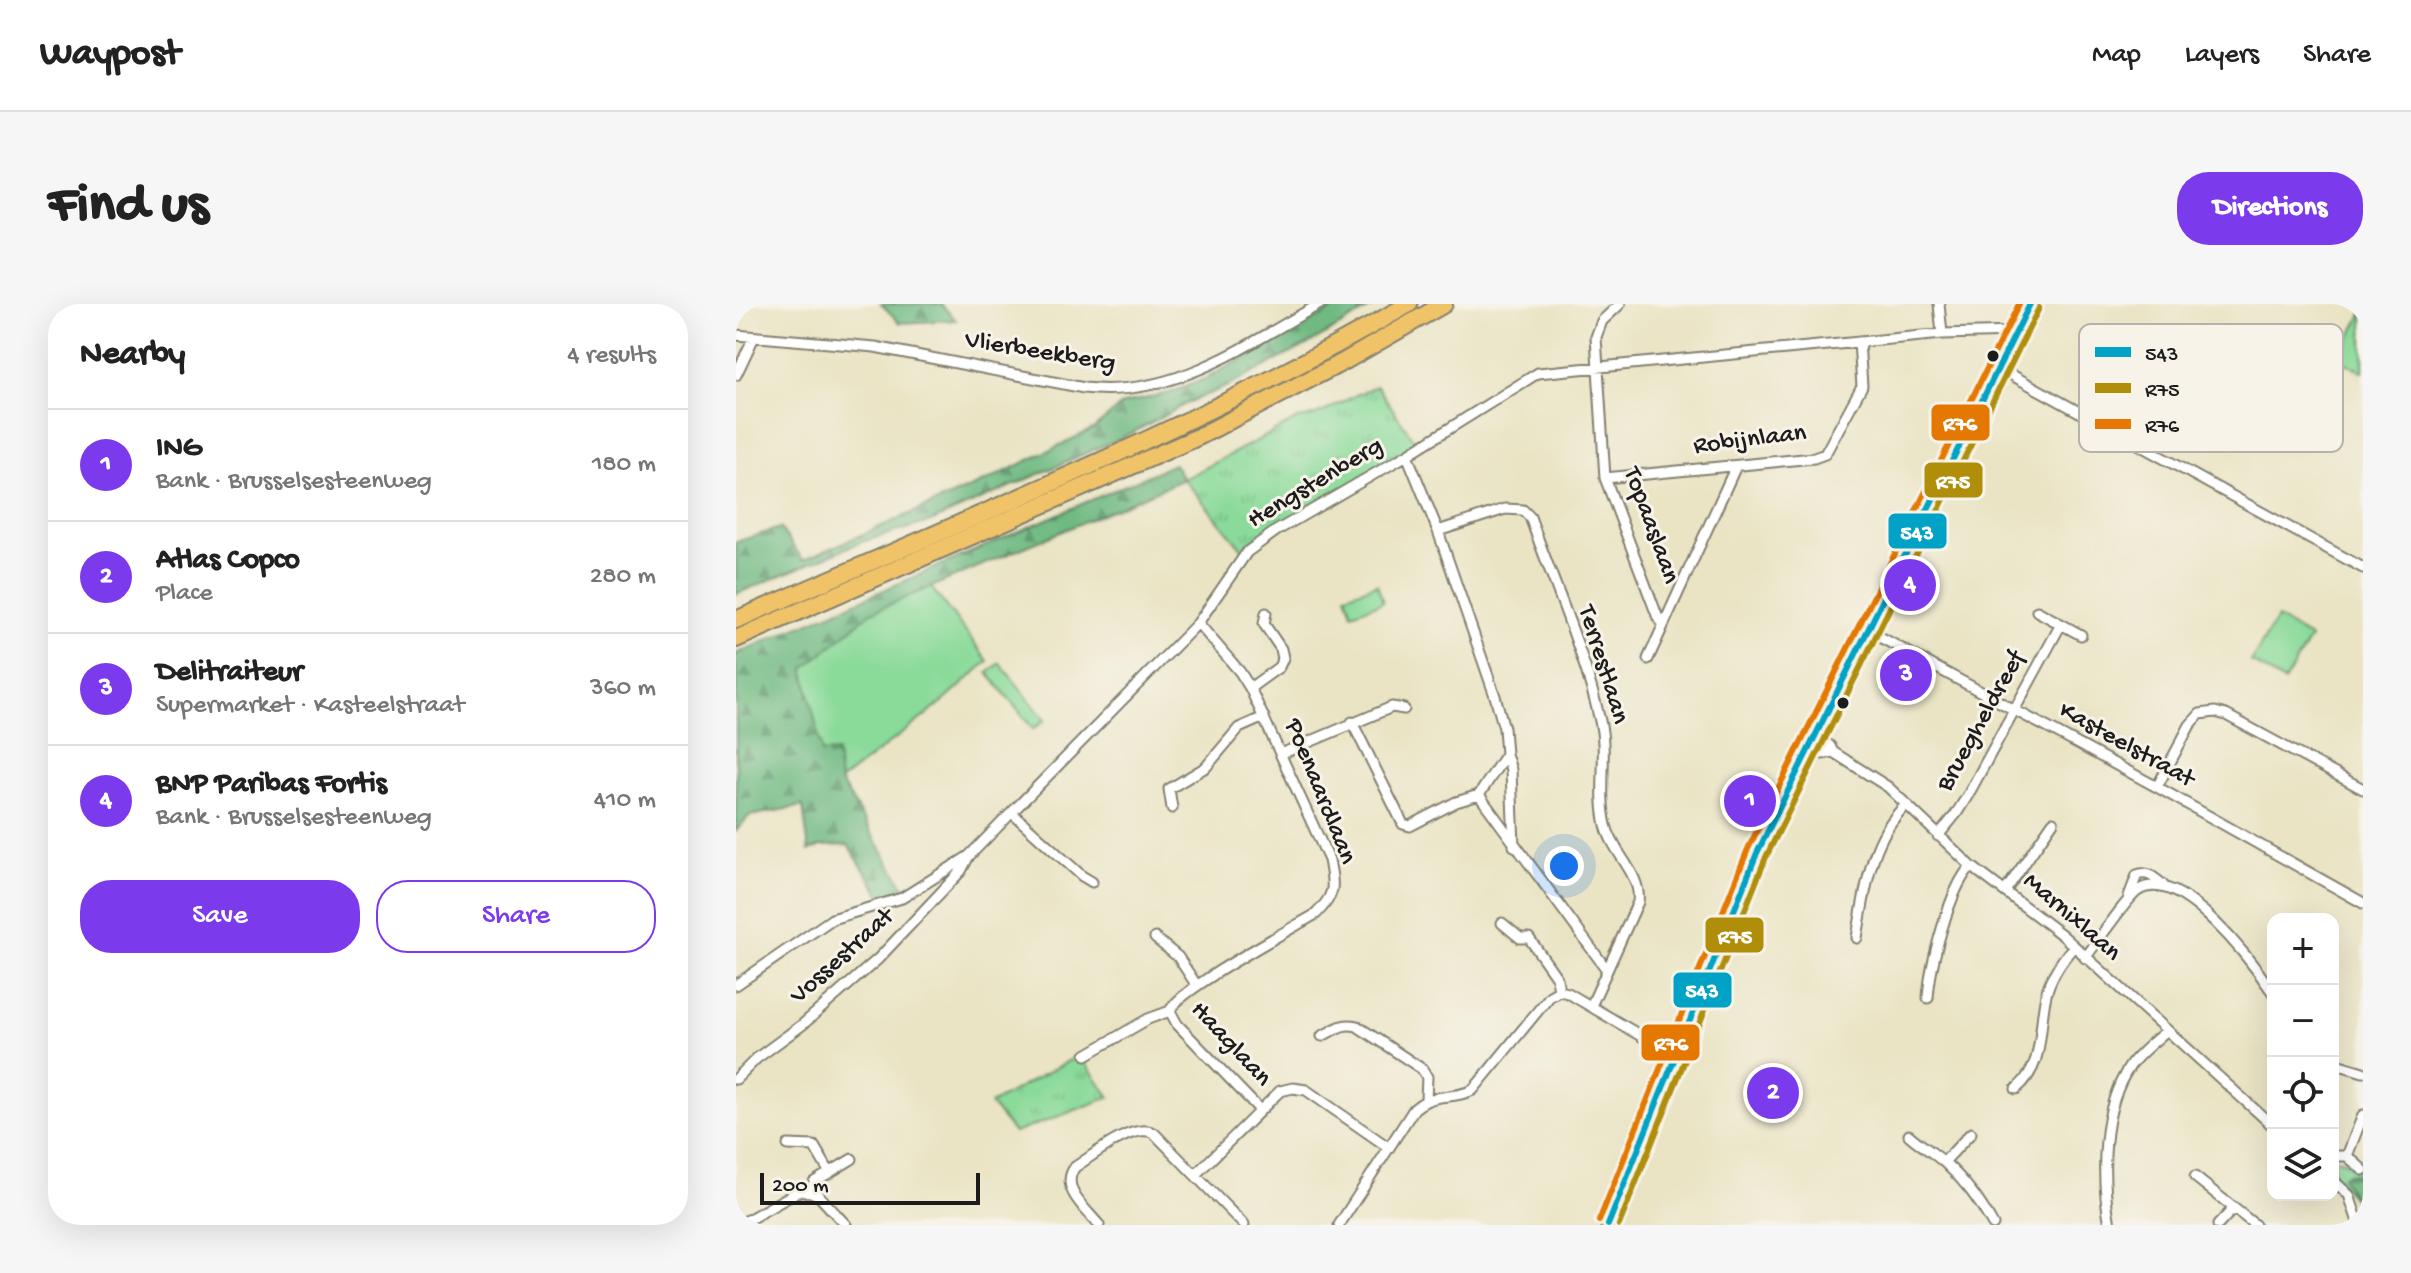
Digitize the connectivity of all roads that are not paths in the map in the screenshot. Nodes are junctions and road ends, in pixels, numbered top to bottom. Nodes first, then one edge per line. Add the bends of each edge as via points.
1 (1320, 304) edge
2 (1409, 304) edge
3 (1444, 304) edge
4 (1620, 304) edge
5 (1939, 304) edge
6 (2030, 304) edge
7 (2016, 332) junction
8 (1942, 334) junction
9 (736, 335) edge
10 (754, 337) junction
11 (1859, 342) junction
12 (1596, 366) junction
13 (1999, 368) junction
14 (736, 375) edge
15 (2079, 412) edge
16 (2152, 452) edge
17 (1407, 455) junction
18 (1736, 466) junction
19 (1605, 478) junction
20 (1438, 531) junction
21 (2363, 568) edge
22 (1674, 603) junction
23 (1654, 606) junction
24 (2037, 611) dead end
25 (1266, 613) dead end
26 (736, 620) edge
27 (1198, 623) junction
28 (1664, 624) junction
29 (2060, 626) junction
30 (1867, 630) junction
31 (2081, 635) dead end
32 (736, 639) edge
33 (1648, 659) dead end
34 (1250, 688) junction
35 (1404, 709) dead end
36 (2013, 709) junction
37 (1264, 717) junction
38 (1352, 722) junction
39 (1812, 740) junction
40 (1833, 752) junction
41 (1281, 754) junction
42 (1506, 754) junction
43 (2157, 787) junction
44 (2363, 789) edge
45 (1479, 795) junction
46 (1905, 806) junction
47 (1172, 808) dead end
48 (1012, 813) junction
49 (2053, 822) dead end
50 (1938, 836) junction
51 (1514, 846) junction
52 (969, 856) junction
53 (1971, 866) junction
54 (1092, 882) dead end
55 (2006, 890) junction
56 (2363, 903) edge
57 (1502, 923) dead end
58 (1155, 938) dead end
59 (1857, 938) dead end
60 (2074, 946) junction
61 (2085, 958) junction
62 (1607, 970) junction
63 (736, 985) edge
64 (2268, 985) edge
65 (1197, 986) junction
66 (1559, 991) junction
67 (1928, 998) dead end
68 (1591, 1006) junction
69 (1170, 1011) junction
70 (2166, 1031) junction
71 (1322, 1036) dead end
72 (1086, 1055) dead end
73 (1675, 1056) junction
74 (2339, 1065) edge
75 (2363, 1072) edge
76 (736, 1079) edge
77 (2016, 1089) dead end
78 (1426, 1099) junction
79 (1259, 1109) junction
80 (2363, 1115) edge
81 (2267, 1121) edge
82 (1971, 1133) dead end
83 (1909, 1135) dead end
84 (788, 1145) dead end
85 (1388, 1147) junction
86 (2339, 1156) edge
87 (2347, 1156) junction
88 (852, 1159) dead end
89 (1944, 1162) junction
90 (2363, 1170) edge
91 (830, 1173) junction
92 (1195, 1175) junction
93 (2195, 1177) dead end
94 (2339, 1186) edge
95 (811, 1192) junction
96 (2233, 1209) junction
97 (739, 1225) edge
98 (846, 1225) edge
99 (1099, 1225) edge
100 (1244, 1225) edge
101 (1339, 1225) edge
102 (1608, 1225) edge
103 (1993, 1225) edge
104 (2110, 1225) edge
105 (2218, 1225) edge
106 (2255, 1225) edge
107 (2359, 1225) edge

1 - 10 street, Vlierbeekberg via 1188,376 1112,390 875,347
2 - 26 highway via 1191,420
3 - 32 highway via 1198,437
4 - 12 street, Topaaslaan via 1602,321
5 - 8 street
6 - 7 main road
7 - 8 street, Hengstenberg
7 - 13 main road
8 - 11 street, Hengstenberg
9 - 10 street, Vlierbeekberg
10 - 14 street
11 - 12 street, Hengstenberg
11 - 18 street, Robijnlaan via 1862,386 1825,454
12 - 17 street, Hengstenberg via 1538,373
12 - 19 street, Topaaslaan
13 - 15 street
13 - 30 main road
16 - 21 street
17 - 20 street
17 - 27 street, Hengstenberg via 1247,552
18 - 19 street, Robijnlaan
18 - 22 street, Topaaslaan
19 - 23 street, Topaaslaan
20 - 42 street via 1495,696
20 - 62 street, Terrestlaan via 1505,509 1523,510 1530,517 1601,724 1606,828 1640,890
22 - 23 street, Topaaslaan
22 - 28 street, Topaaslaan
23 - 28 street, Topaaslaan
24 - 29 street
25 - 34 street via 1264,624 1283,658
27 - 34 street, Poenaardlaan
27 - 48 street, Hengstenberg
28 - 33 street, Topaaslaan
29 - 31 street
29 - 36 street, Bruegheldreef
30 - 36 street, Kasteelstraat
30 - 39 main road
34 - 37 street, Poenaardlaan
35 - 38 street via 1392,707
36 - 43 street, Kasteelstraat
36 - 50 street, Bruegheldreef via 1968,795
37 - 41 street, Poenaardlaan
37 - 47 street via 1239,728 1206,767 1169,789
38 - 41 street
38 - 45 street via 1403,824 1410,826
39 - 40 street, Marnixlaan
39 - 40 street, Marnixlaan via 1822,754
39 - 73 main road via 1757,853
40 - 46 street, Marnixlaan via 1888,787
41 - 65 street, Poenaardlaan via 1329,860 1334,887 1316,914
42 - 45 street
42 - 51 street
43 - 44 street via 2190,725 2200,714 2215,712
43 - 56 street, Kasteelstraat
45 - 51 street
46 - 50 street, Marnixlaan
46 - 59 street via 1877,848
48 - 52 street, Hengstenberg
48 - 54 street
49 - 55 street
50 - 53 street, Marnixlaan
51 - 62 street
52 - 63 street, Hengstenberg via 902,898 832,919
52 - 76 street, Vossestraat via 878,959
53 - 55 street, Marnixlaan
53 - 67 street via 1962,875 1944,925
55 - 60 street, Marnixlaan
57 - 66 street via 1520,938 1529,938 1557,978
58 - 65 street via 1178,957
60 - 61 street, Marnixlaan
60 - 77 street via 2055,970 2036,1058 2029,1078
61 - 64 street via 2128,898 2151,885 2166,887 2224,930
61 - 70 street, Marnixlaan
62 - 68 street, Terrestlaan
65 - 69 street, Poenaardlaan via 1172,1003
66 - 68 street
66 - 78 street via 1473,1090
68 - 73 street
69 - 72 street, Poenaardlaan
69 - 79 street, Haaglaan
70 - 81 street, Marnixlaan
70 - 104 street via 2131,1065 2113,1105 2104,1178
71 - 78 street via 1339,1026 1357,1026 1422,1069
73 - 102 main road
74 - 75 street
78 - 85 street
79 - 85 street via 1280,1091 1306,1090
79 - 92 street
80 - 87 street
82 - 89 street
83 - 89 street
84 - 91 street via 814,1146
85 - 101 street
86 - 87 street
87 - 90 street
88 - 91 street
89 - 103 street via 1980,1201
91 - 95 street via 814,1182
92 - 99 street via 1154,1133 1133,1131 1071,1172 1073,1193
92 - 100 street
93 - 96 street
94 - 107 street via 2349,1195
95 - 97 street via 799,1191
95 - 98 street
96 - 105 street
96 - 106 street

